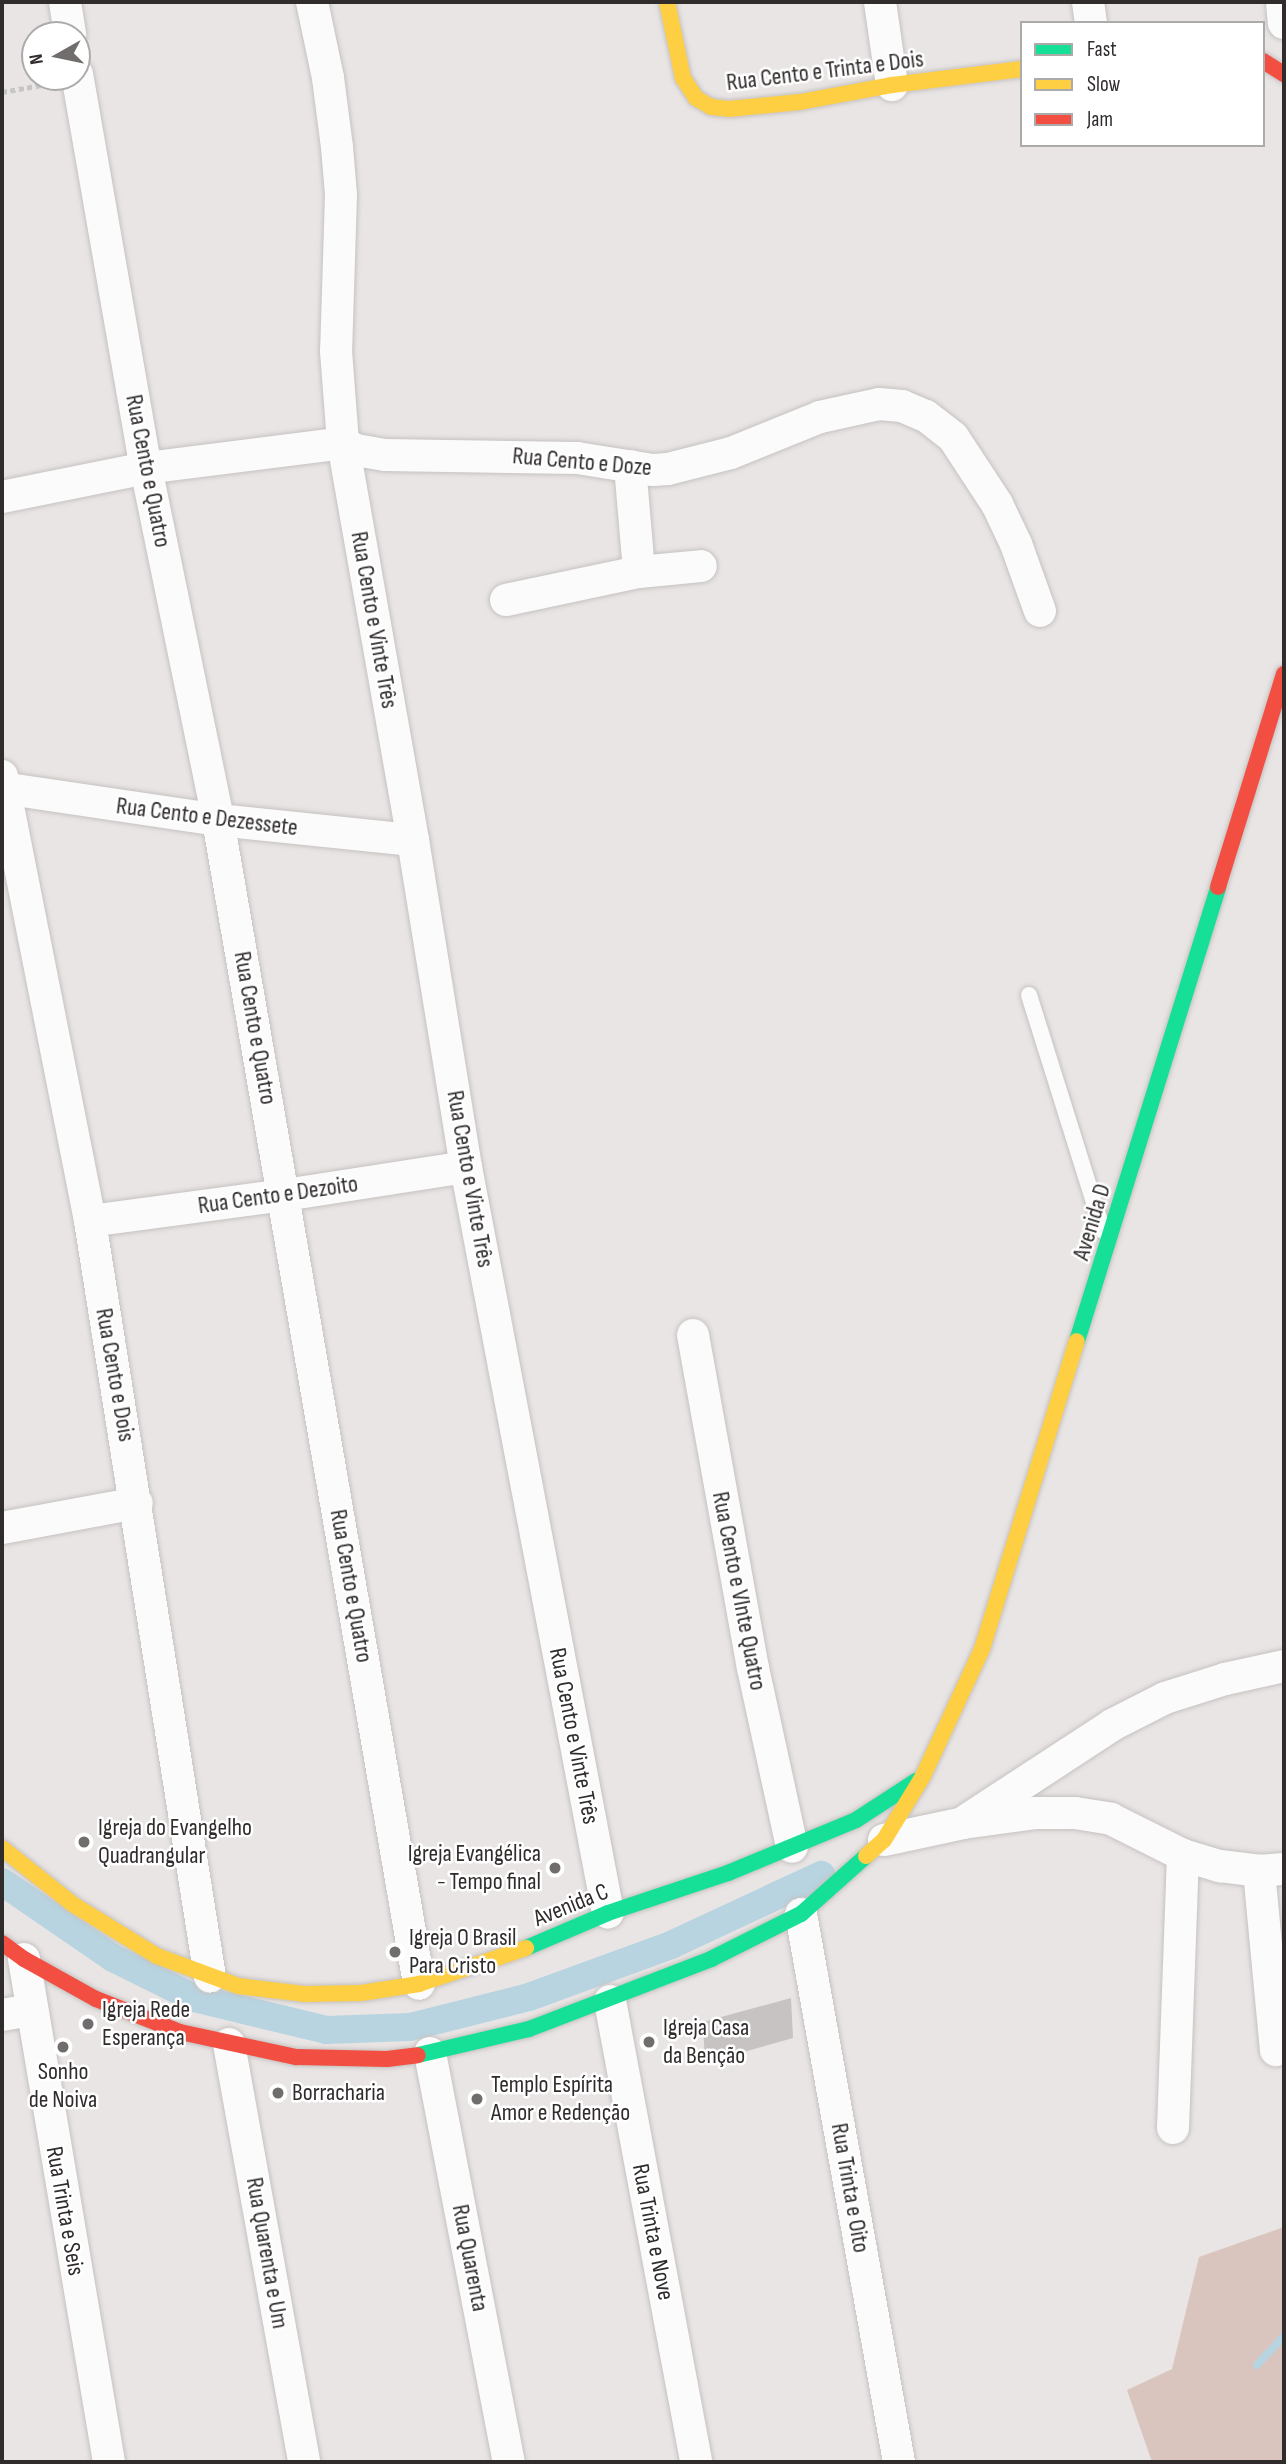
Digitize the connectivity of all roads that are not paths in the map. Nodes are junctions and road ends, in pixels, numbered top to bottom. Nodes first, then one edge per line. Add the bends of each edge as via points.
1 (65, 2) edge
2 (312, 2) edge
3 (667, 2) edge
4 (880, 2) edge
5 (1088, 2) edge
6 (1282, 2) edge
7 (68, 21) edge
8 (1091, 21) edge
9 (1284, 23) edge
10 (1265, 62) edge
11 (1020, 69) edge
12 (1284, 74) edge
13 (892, 85) junction
14 (79, 91) edge
15 (343, 443) junction
16 (630, 466) junction
17 (146, 468) junction
18 (2, 497) edge
19 (701, 566) dead end
20 (639, 572) junction
21 (506, 600) dead end
22 (1040, 611) dead end
23 (1284, 674) edge
24 (2, 784) edge
25 (218, 820) junction
26 (414, 841) junction
27 (1029, 995) dead end
28 (466, 1167) junction
29 (285, 1195) junction
30 (90, 1220) junction
31 (1108, 1247) junction
32 (693, 1335) dead end
33 (137, 1503) junction
34 (2, 1528) edge
35 (1284, 1666) edge
36 (923, 1776) junction
37 (963, 1823) junction
38 (884, 1840) junction
39 (792, 1847) junction
40 (2, 1848) edge
41 (1183, 1856) junction
42 (1272, 1870) edge
43 (608, 1913) junction
44 (801, 1914) junction
45 (13, 1951) edge
46 (210, 1977) junction
47 (419, 1984) junction
48 (610, 2001) junction
49 (16, 2012) edge
50 (229, 2044) junction
51 (1276, 2050) dead end
52 (430, 2053) junction
53 (1173, 2128) dead end
54 (109, 2462) edge
55 (304, 2462) edge
56 (509, 2462) edge
57 (696, 2462) edge
58 (899, 2462) edge

1 - 7 street
2 - 15 street, Rua Cento e Vinte Três via 341,195 336,351
3 - 13 main road, Rua Cento e Trinta e Dois via 683,78 696,97 711,107 800,102
4 - 13 street
5 - 8 street
6 - 9 street
10 - 12 main road
11 - 13 main road, Rua Cento e Trinta e Dois
14 - 17 street, Rua Cento e Quatro
15 - 16 street, Rua Cento e Doze via 385,455 577,458
15 - 17 street, Rua Cento e Doze
15 - 26 street, Rua Cento e Vinte Três
16 - 20 street
16 - 22 street, Rua Cento e Doze via 668,469 731,453 820,417 879,404 902,407 926,416 953,437 972,462 1016,544
17 - 18 street, Rua Cento e Doze
17 - 25 street, Rua Cento e Quatro
19 - 20 street
20 - 21 street
23 - 31 main road, Avenida D
24 - 25 street, Rua Cento e Dezessete
24 - 30 street, Rua Cento e Dois
25 - 26 street, Rua Cento e Dezessete
25 - 29 street, Rua Cento e Quatro
26 - 28 street, Rua Cento e Vinte Três
27 - 31 lane
28 - 29 street, Rua Cento e Dezoito
28 - 43 street, Rua Cento e Vinte Três
29 - 30 street, Rua Cento e Dezoito
29 - 47 street, Rua Cento e Quatro
30 - 33 street, Rua Cento e Dois
31 - 36 main road, Avenida D via 982,1649
32 - 39 street, Rua Cento e VInte Quatro via 753,1668
33 - 34 street
33 - 46 street, Rua Cento e Dois
35 - 37 street via 1166,1698 1112,1725
36 - 38 main road, Avenida D
36 - 39 main road, Avenida C via 856,1819
37 - 38 street
37 - 41 street via 1075,1813 1111,1819
38 - 44 main road, Avenida D
39 - 43 main road, Avenida C
40 - 46 main road, Avenida C via 86,1912 156,1956
41 - 42 street
41 - 53 street
42 - 51 street
43 - 47 main road, Avenida C via 498,1961
44 - 48 main road, Avenida D via 711,1959
44 - 58 street, Rua Trinta e Oito
45 - 49 street, Rua Trinta e Seis
45 - 50 main road, Avenida D via 96,1999 180,2032
46 - 47 main road, Avenida C via 239,1986 304,1994 361,1993
48 - 52 main road, Avenida D via 530,2029
48 - 57 street, Rua Trinta e Nove
49 - 54 street, Rua Trinta e Seis
50 - 52 main road, Avenida D via 342,2060
50 - 55 street, Rua Quarenta e Um
52 - 56 street, Rua Quarenta

